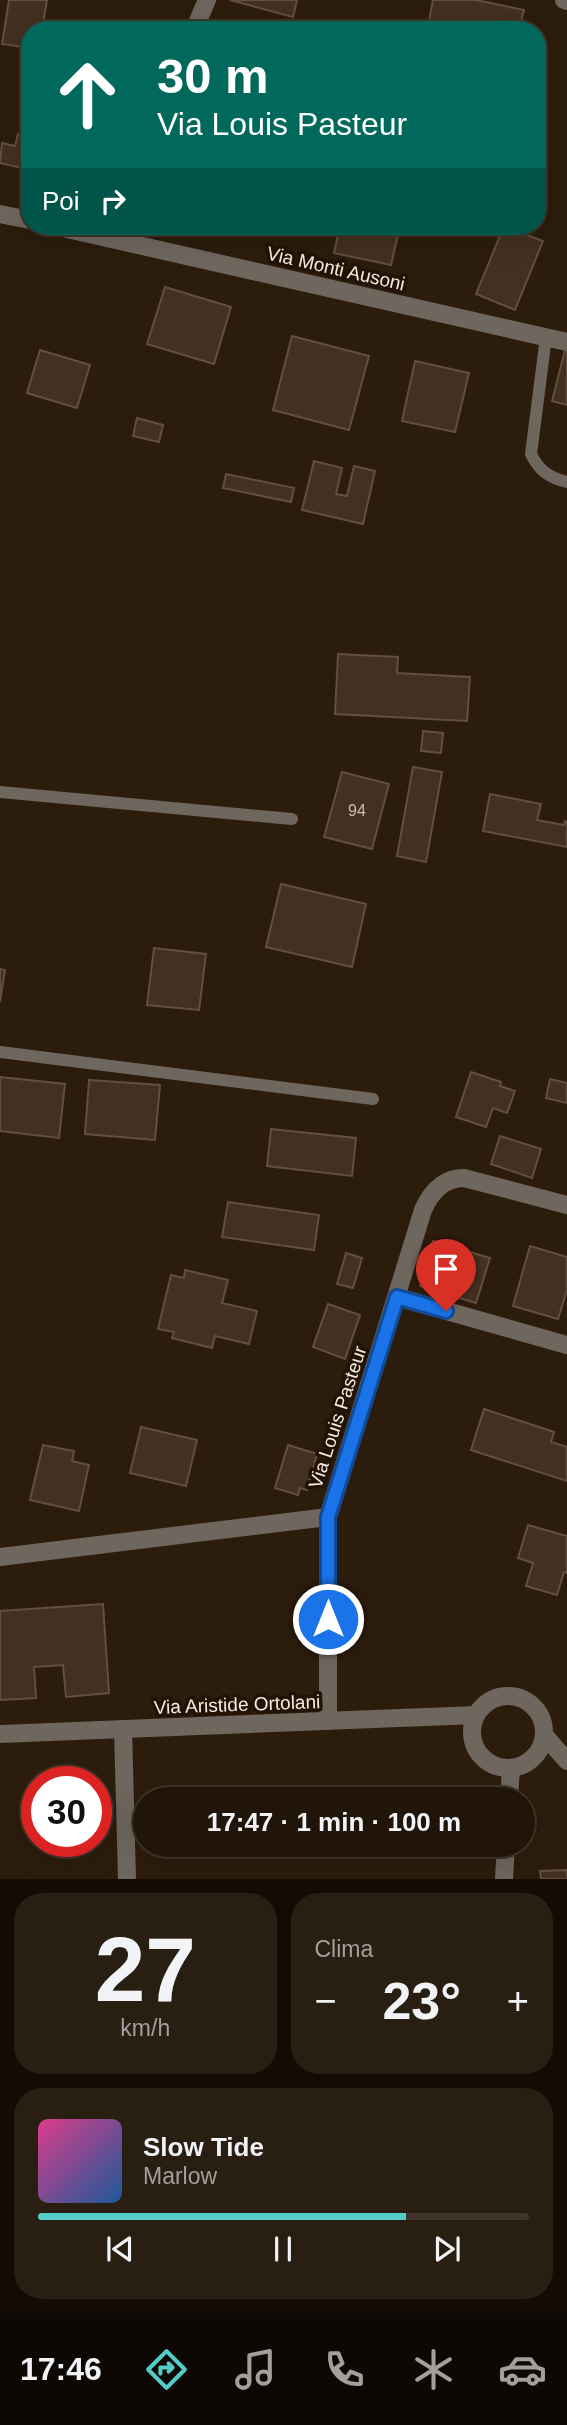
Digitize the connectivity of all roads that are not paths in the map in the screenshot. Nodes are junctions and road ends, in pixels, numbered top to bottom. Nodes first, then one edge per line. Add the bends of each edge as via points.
1 (207, 0) edge
2 (198, 21) edge
3 (0, 214) edge
4 (21, 218) edge
5 (96, 235) edge
6 (546, 337) junction
7 (567, 342) edge
8 (567, 482) edge
9 (0, 792) edge
10 (292, 819) dead end
11 (0, 1052) edge
12 (373, 1099) dead end
13 (567, 1205) edge
14 (397, 1297) junction
15 (567, 1345) edge
16 (328, 1517) junction
17 (0, 1557) edge
18 (476, 1715) junction
19 (328, 1721) junction
20 (123, 1729) junction
21 (0, 1734) edge
22 (545, 1736) junction
23 (567, 1761) edge
24 (510, 1768) junction
25 (509, 1787) edge
26 (505, 1857) edge
27 (127, 1879) edge
28 (504, 1879) edge

1 - 2 street
3 - 4 street
5 - 6 street, Via Monti Ausoni
6 - 7 street, Via Monti Ausoni
6 - 8 lane via 531,454 545,474
9 - 10 lane
11 - 12 lane
13 - 14 street, Via Louis Pasteur via 464,1178 441,1184 423,1210
14 - 15 street
14 - 16 street, Via Louis Pasteur
16 - 17 street, Via Louis Pasteur
16 - 19 street
18 - 19 street, Via Aristide Ortolani
18 - 22 street via 494,1698 519,1696 539,1711
18 - 24 street via 472,1736 481,1756
19 - 20 street, Via Aristide Ortolani
20 - 21 street, Via Aristide Ortolani
20 - 27 street
22 - 23 street
22 - 24 street via 534,1758
24 - 25 street
26 - 28 street

